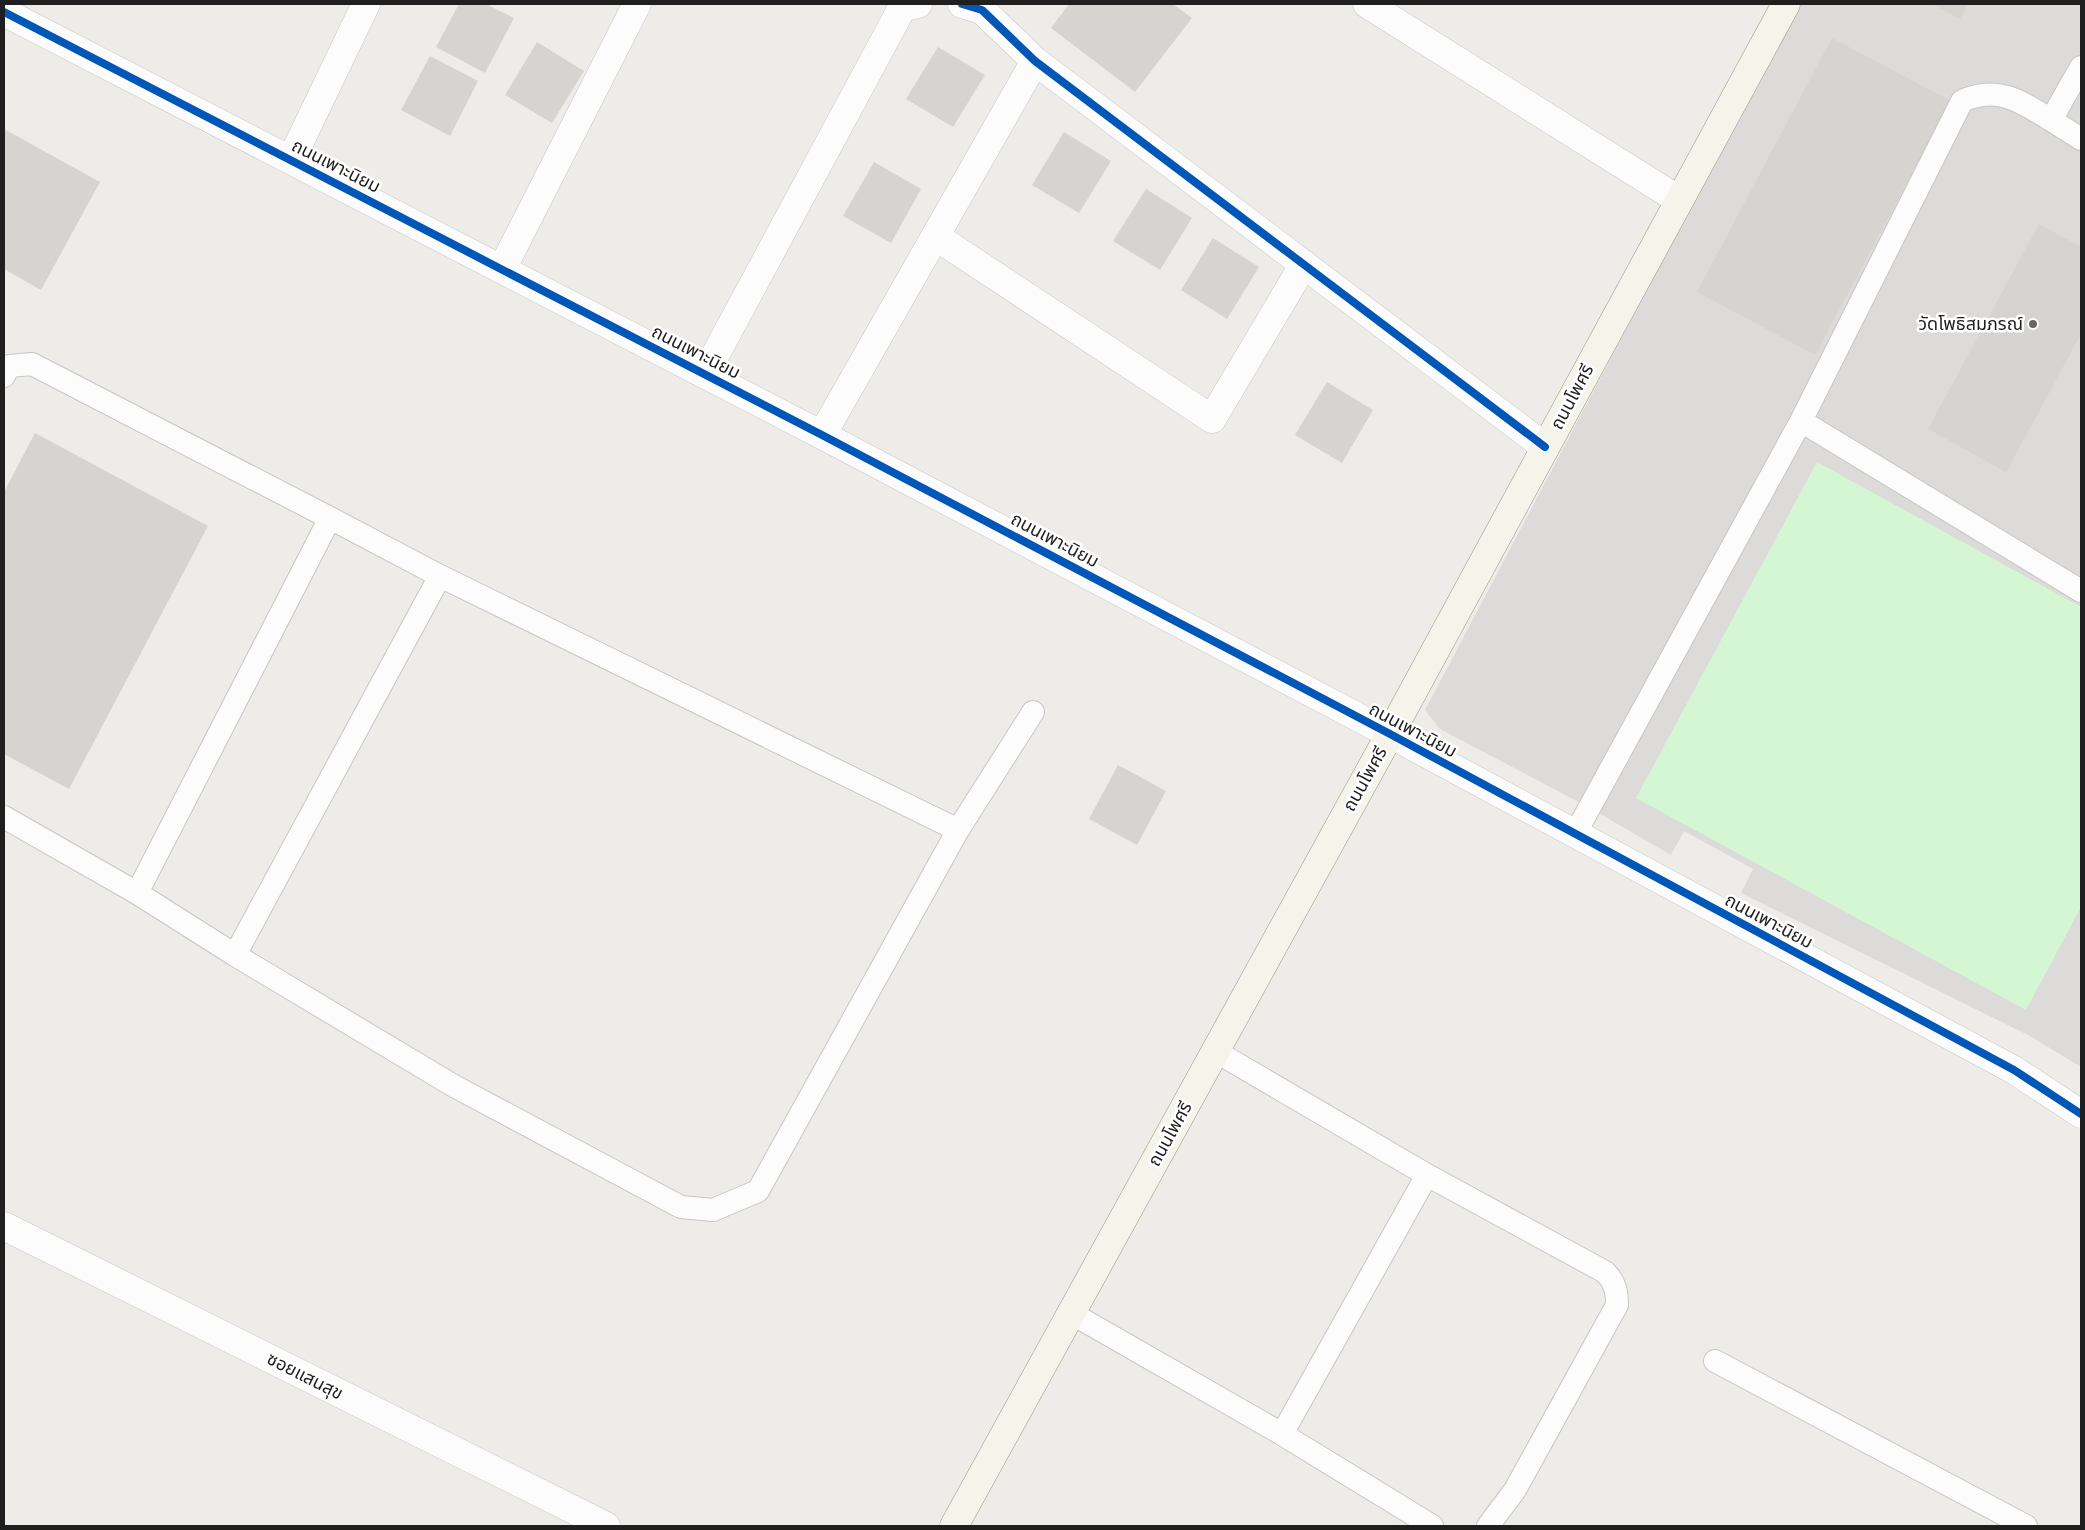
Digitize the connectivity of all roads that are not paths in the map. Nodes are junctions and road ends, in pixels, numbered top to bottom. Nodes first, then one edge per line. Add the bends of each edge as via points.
1 (366, 4) edge
2 (637, 4) edge
3 (918, 4) edge
4 (962, 4) edge
5 (1367, 4) edge
6 (1786, 4) edge
7 (4, 12) edge
8 (1035, 61) junction
9 (2081, 66) edge
10 (2051, 120) junction
11 (2081, 139) edge
12 (291, 160) junction
13 (1680, 200) junction
14 (935, 236) junction
15 (1304, 264) junction
16 (502, 269) junction
17 (705, 374) junction
18 (4, 376) edge
19 (1801, 421) junction
20 (822, 435) junction
21 (1545, 447) junction
22 (330, 518) junction
23 (440, 576) junction
24 (2081, 590) edge
25 (1033, 712) dead end
26 (1390, 734) junction
27 (4, 817) edge
28 (958, 830) junction
29 (1575, 834) junction
30 (137, 893) junction
31 (235, 955) junction
32 (1215, 1051) junction
33 (2081, 1114) edge
34 (1427, 1175) junction
35 (4, 1226) edge
36 (1071, 1313) junction
37 (1715, 1361) dead end
38 (1282, 1434) junction
39 (606, 1526) edge
40 (954, 1526) edge
41 (1432, 1526) edge
42 (1488, 1526) edge
43 (2026, 1526) edge

1 - 12 street
2 - 16 street
3 - 17 street via 902,8
4 - 8 street via 982,10
5 - 13 street
6 - 13 main road, ถนนโพศรี
7 - 12 street, ถนนเพาะนิยม
8 - 14 street
8 - 15 street
9 - 10 lane
10 - 11 lane
10 - 19 lane via 2005,96 1990,94 1962,101
12 - 16 street, ถนนเพาะนิยม
13 - 21 main road, ถนนโพศรี
14 - 15 street via 1212,419
14 - 20 street
15 - 21 street
16 - 17 street, ถนนเพาะนิยม
17 - 20 street, ถนนเพาะนิยม
18 - 22 lane via 9,366 32,364
19 - 24 lane
19 - 29 lane
20 - 26 street, ถนนเพาะนิยม
21 - 26 main road, ถนนโพศรี
22 - 23 lane
22 - 30 lane
23 - 28 lane
23 - 31 lane
25 - 28 lane
26 - 29 street, ถนนเพาะนิยม
26 - 32 main road, ถนนโพศรี
27 - 30 lane
28 - 31 lane via 758,1191 712,1210 681,1207 454,1086
29 - 33 street, ถนนเพาะนิยม via 2014,1070
30 - 31 lane
32 - 34 lane
32 - 36 main road, ถนนโพศรี
34 - 38 lane
34 - 42 lane via 1605,1272 1616,1288 1617,1305 1515,1490
35 - 39 street, ซอยแสนสุข
36 - 38 lane
36 - 40 main road, ถนนโพศรี
37 - 43 lane
38 - 41 lane

